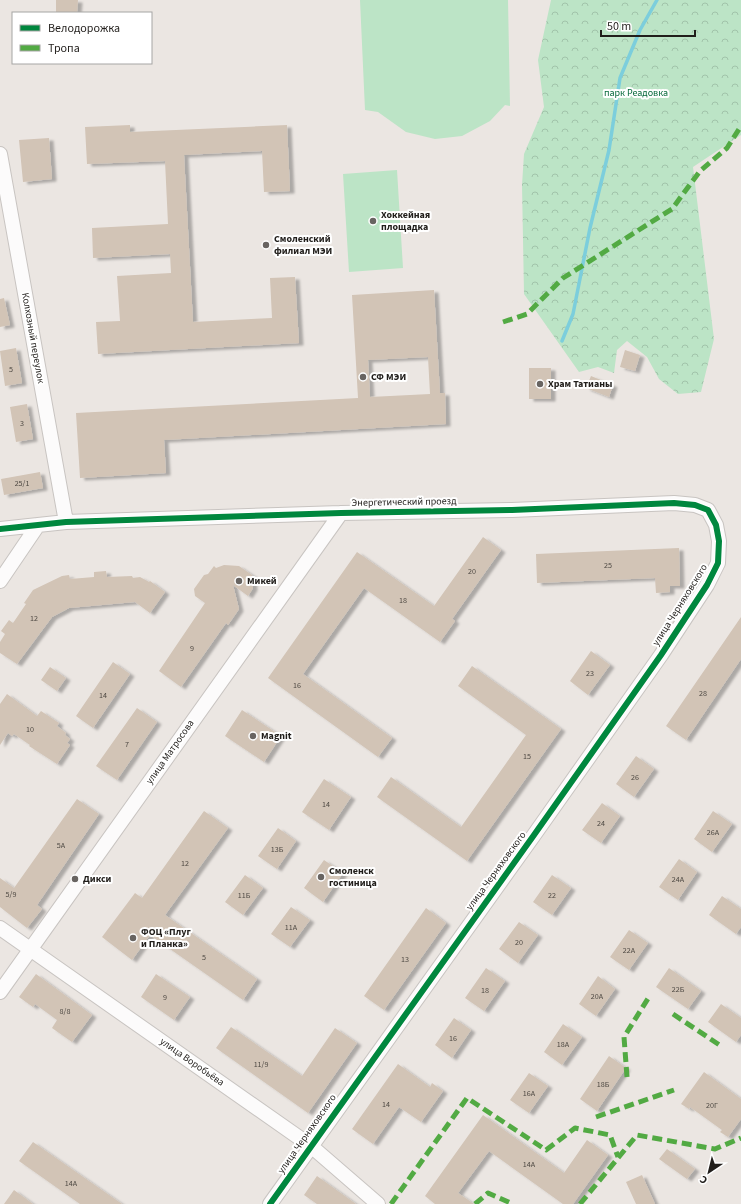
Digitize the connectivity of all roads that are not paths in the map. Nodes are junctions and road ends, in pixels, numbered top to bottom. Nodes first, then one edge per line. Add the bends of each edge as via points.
1 (0, 154) edge
2 (341, 513) junction
3 (66, 522) junction
4 (38, 525) junction
5 (0, 529) edge
6 (719, 541) joint
7 (0, 581) edge
8 (0, 928) edge
9 (30, 950) junction
10 (0, 992) edge
11 (311, 1146) junction
12 (270, 1204) edge
13 (378, 1204) edge

1 - 3 street, Колхозный переулок
2 - 3 street, Энергетический проезд
2 - 6 street, Энергетический проезд via 512,510 674,503 695,505 708,510 716,525
2 - 9 street, улица Матросова
3 - 4 street, Энергетический проезд
4 - 5 street, Энергетический проезд
4 - 7 street
6 - 11 street, улица Черняховского via 718,562 707,585 661,655
8 - 9 street, улица Воробьёва
9 - 10 street, улица Матросова
9 - 11 street, улица Воробьёва
11 - 12 street, улица Черняховского
11 - 13 street, улица Воробьёва

